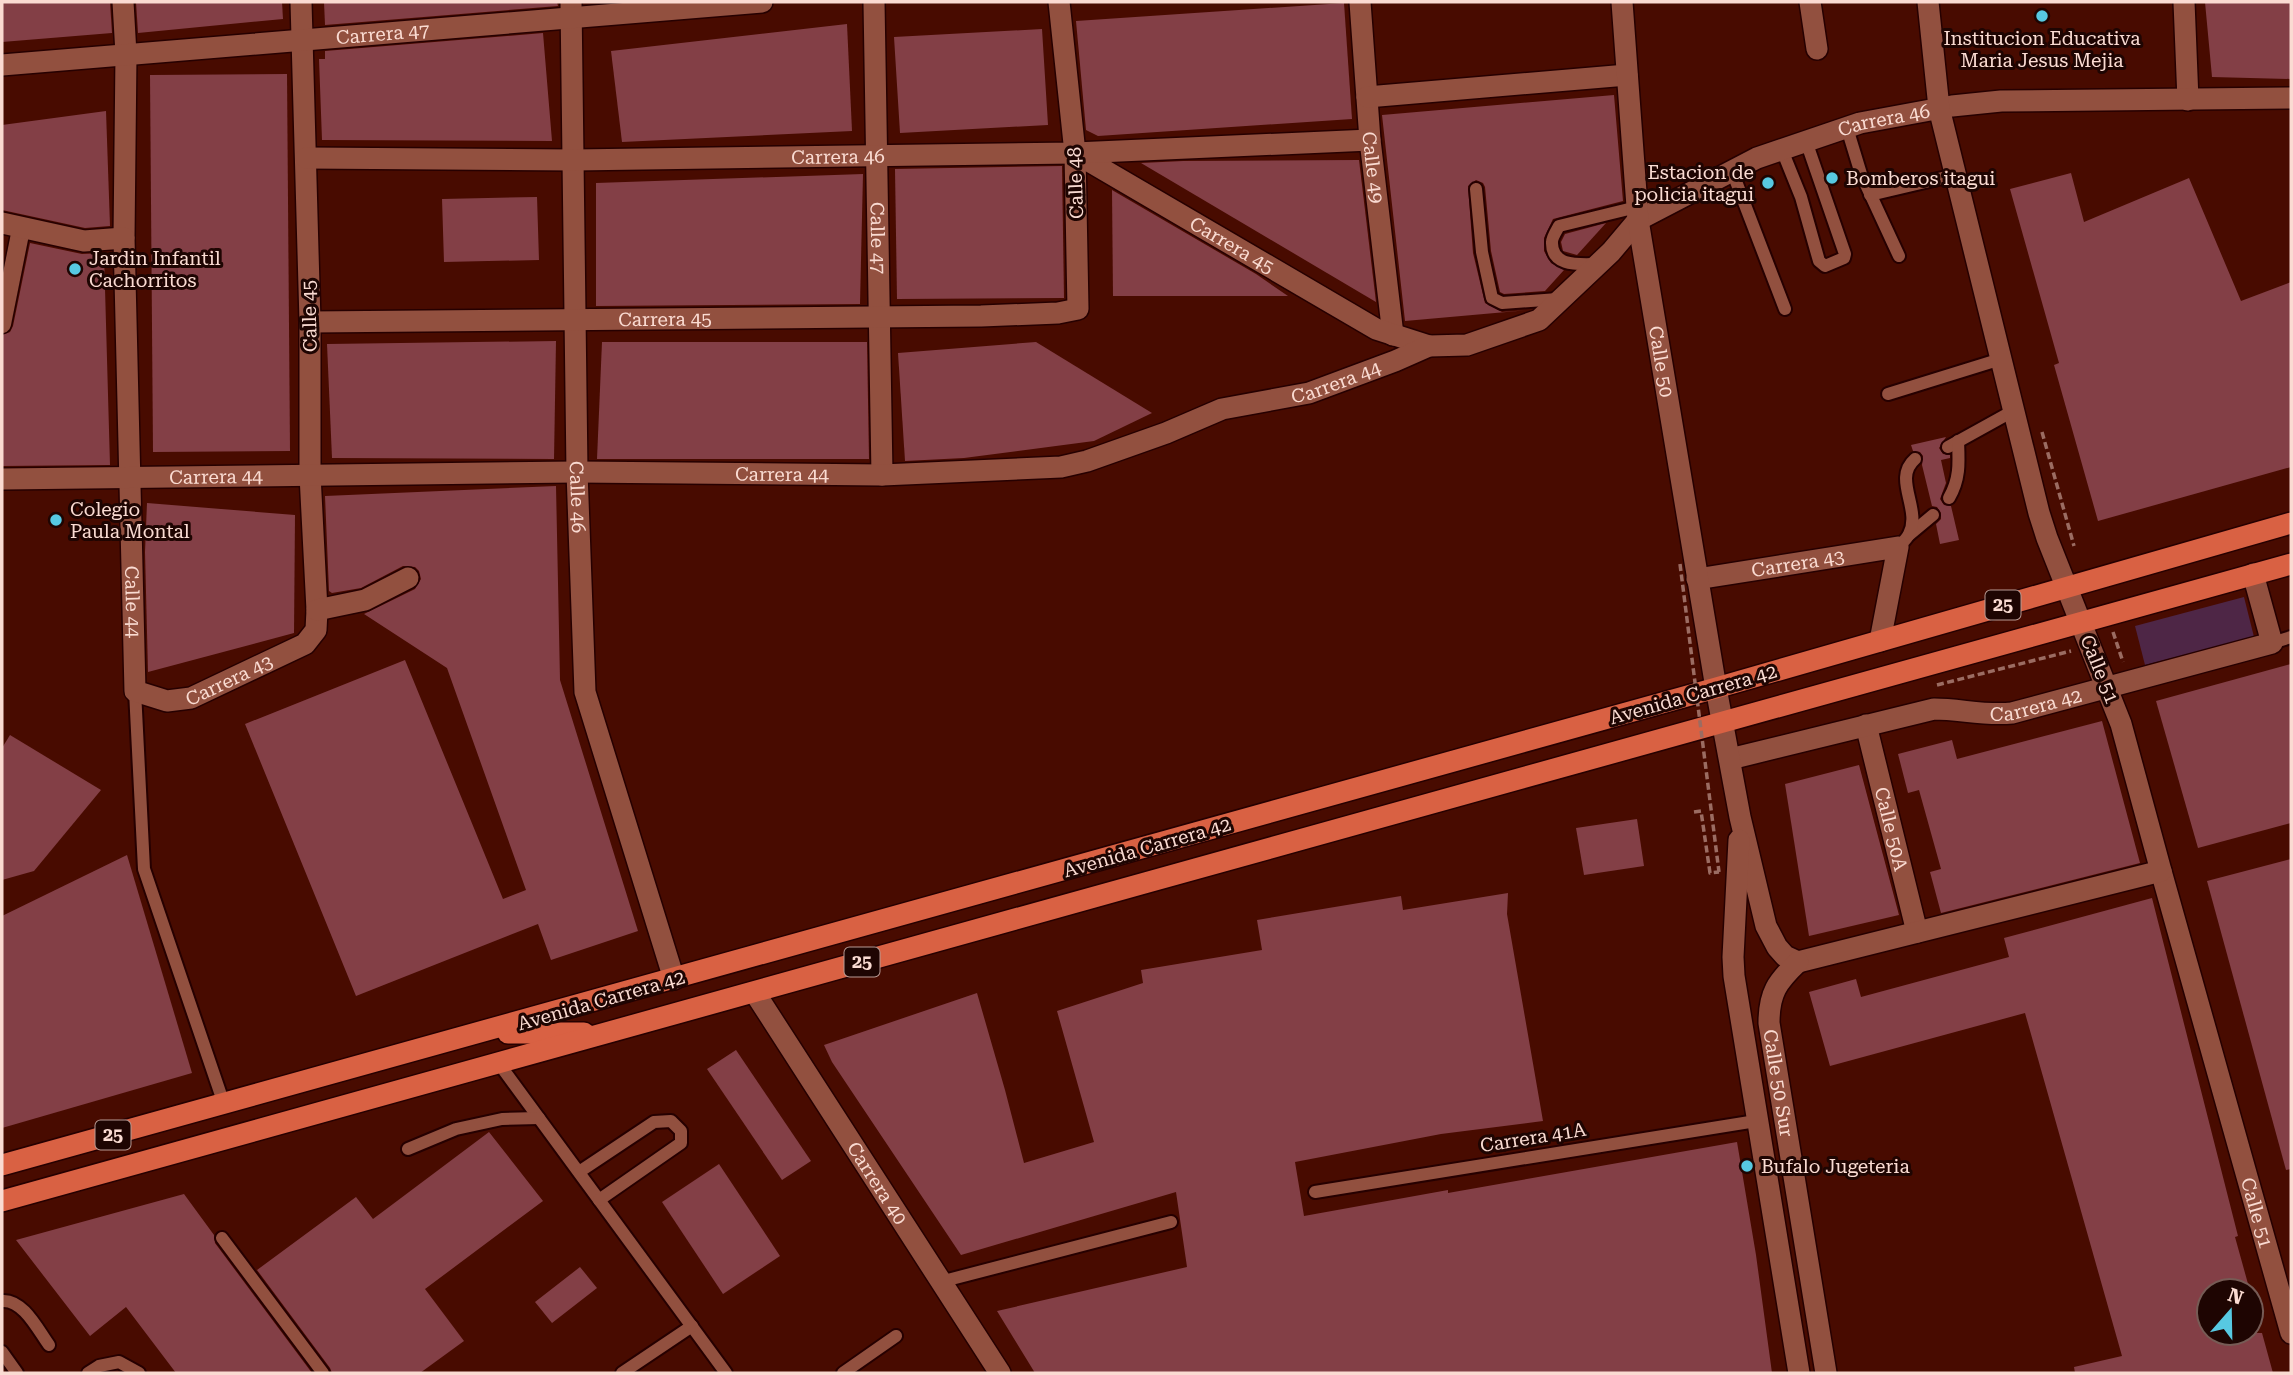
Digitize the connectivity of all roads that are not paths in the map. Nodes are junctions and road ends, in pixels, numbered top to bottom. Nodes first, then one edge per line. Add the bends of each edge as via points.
1 (124, 2) edge
2 (301, 2) edge
3 (762, 2) edge
4 (874, 2) edge
5 (1059, 2) edge
6 (1360, 2) edge
7 (1622, 2) edge
8 (1810, 2) edge
9 (1928, 2) edge
10 (2184, 2) edge
11 (571, 10) edge
12 (302, 39) junction
13 (1817, 49) dead end
14 (126, 54) junction
15 (2, 65) edge
16 (1628, 75) junction
17 (1367, 96) junction
18 (2291, 97) edge
19 (2188, 100) junction
20 (1939, 108) junction
21 (1847, 128) junction
22 (1370, 140) junction
23 (1806, 141) junction
24 (1782, 150) junction
25 (1075, 153) junction
26 (875, 154) junction
27 (306, 158) junction
28 (574, 160) junction
29 (1732, 171) junction
30 (1955, 175) junction
31 (1476, 189) dead end
32 (1870, 195) junction
33 (1638, 214) junction
34 (12, 226) edge
35 (124, 238) junction
36 (1899, 256) dead end
37 (1598, 264) junction
38 (1562, 299) junction
39 (1785, 310) dead end
40 (1022, 314) joint
41 (878, 316) junction
42 (577, 320) junction
43 (1539, 320) joint
44 (310, 322) junction
45 (2, 324) edge
46 (1393, 335) junction
47 (1429, 346) junction
48 (2001, 359) junction
49 (1888, 394) dead end
50 (2013, 411) junction
51 (1915, 459) dead end
52 (577, 471) junction
53 (310, 475) junction
54 (882, 475) junction
55 (128, 477) junction
56 (2, 479) edge
57 (1949, 498) dead end
58 (1933, 515) dead end
59 (2291, 523) edge
60 (1904, 541) junction
61 (2291, 564) edge
62 (2253, 575) junction
63 (408, 578) dead end
64 (1698, 579) junction
65 (2067, 587) junction
66 (316, 620) junction
67 (2081, 622) junction
68 (2281, 640) edge
69 (1880, 641) junction
70 (2108, 686) junction
71 (1716, 688) junction
72 (135, 691) junction
73 (1722, 720) junction
74 (1866, 725) junction
75 (1730, 759) junction
76 (1740, 817) junction
77 (2161, 871) junction
78 (1917, 932) junction
79 (1798, 962) junction
80 (674, 979) junction
81 (755, 993) junction
82 (614, 1032) junction
83 (479, 1034) junction
84 (500, 1065) junction
85 (224, 1104) junction
86 (540, 1118) junction
87 (1756, 1121) junction
88 (408, 1149) dead end
89 (2, 1165) edge
90 (579, 1172) junction
91 (1315, 1192) dead end
92 (599, 1200) junction
93 (2, 1201) edge
94 (1171, 1222) dead end
95 (222, 1238) dead end
96 (940, 1282) junction
97 (2, 1301) edge
98 (692, 1326) junction
99 (2291, 1334) edge
100 (896, 1336) dead end
101 (49, 1345) dead end
102 (2, 1352) edge
103 (17, 1373) edge
104 (89, 1373) edge
105 (139, 1373) edge
106 (323, 1373) edge
107 (622, 1373) edge
108 (726, 1373) edge
109 (843, 1373) edge
110 (1000, 1373) edge
111 (1798, 1373) edge
112 (1826, 1373) edge

1 - 14 street, Calle 44
2 - 12 street, Calle 45
3 - 11 street, Carrera 47
4 - 26 street, Calle 47
5 - 25 street, Calle 48
6 - 17 street, Calle 49
7 - 16 street, Calle 50
8 - 13 street
9 - 20 street, Calle 51
10 - 19 street
11 - 12 street, Carrera 47
11 - 28 street, Calle 46
12 - 14 street, Carrera 47
12 - 27 street, Calle 45
14 - 15 street, Carrera 47
14 - 35 street, Calle 44
16 - 17 street
16 - 33 street, Calle 50
17 - 22 street, Calle 49
18 - 19 street, Carrera 46
19 - 20 street, Carrera 46 via 2001,101
20 - 21 street, Carrera 46
20 - 30 street, Calle 51
21 - 23 street, Carrera 46
21 - 32 lane
22 - 25 street, Carrera 46
22 - 46 street, Calle 49
23 - 24 street, Carrera 46
23 - 24 lane via 1846,254 1825,266 1819,261
24 - 29 street, Carrera 46
25 - 26 street, Carrera 46
25 - 40 street, Calle 48 via 1077,310
25 - 46 street, Carrera 45 via 1352,316
26 - 28 street, Carrera 46
26 - 41 street, Calle 47
27 - 28 street, Carrera 46
27 - 44 street, Calle 45
28 - 42 street, Calle 46
29 - 33 street, Carrera 46
29 - 39 lane
30 - 32 lane
30 - 48 street, Calle 51
31 - 38 lane via 1492,298 1502,303
32 - 36 lane
33 - 37 street, Carrera 46
33 - 37 lane via 1559,226 1552,242 1556,257 1567,264
33 - 64 street, Calle 50
34 - 35 street via 84,241
34 - 45 street
35 - 55 street, Calle 44
37 - 38 street, Carrera 46
38 - 43 street, Carrera 46
40 - 41 street, Carrera 45
41 - 42 street, Carrera 45
41 - 54 street, Calle 47
42 - 44 street, Carrera 45
42 - 52 street, Calle 46
43 - 47 street, Carrera 44 via 1467,345
44 - 53 street, Calle 45
46 - 47 street, Carrera 45
47 - 54 street, Carrera 44 via 1309,393 1222,409 1087,461 1061,467
48 - 49 lane
48 - 50 street, Calle 51
50 - 57 lane via 1953,444 1960,471
50 - 65 street, Calle 51 via 2039,513
51 - 60 lane via 1905,475 1913,519
52 - 53 street, Carrera 44
52 - 54 street, Carrera 44
52 - 80 street, Calle 46 via 584,692
53 - 55 street, Carrera 44
53 - 66 street, Calle 45
55 - 56 street, Carrera 44
55 - 72 street, Calle 44
58 - 60 lane
59 - 65 highway, Avenida Carrera 42 / 25
60 - 64 street, Carrera 43
60 - 69 street
61 - 62 highway, Avenida Carrera 42 / 25
62 - 67 highway, Avenida Carrera 42 / 25
62 - 68 street, Carrera 42
63 - 66 street
64 - 71 street, Calle 50
65 - 67 street, Calle 51
65 - 69 highway, Avenida Carrera 42 / 25
66 - 72 street, Carrera 43 via 305,644 191,698 167,701
67 - 70 street, Calle 51
67 - 73 highway, Avenida Carrera 42 / 25
68 - 70 street, Carrera 42
69 - 71 highway, Avenida Carrera 42 / 25
70 - 74 street, Carrera 42 via 2012,713 1934,709
70 - 77 street, Calle 51
71 - 73 street, Calle 50
71 - 80 highway, Avenida Carrera 42 / 25
72 - 85 lane, Calle 44 via 144,869
73 - 75 street, Calle 50 Sur
73 - 81 highway, Avenida Carrera 42 / 25
74 - 75 street, Carrera 42
74 - 78 street, Calle 50A
75 - 76 street, Calle 50 Sur
76 - 79 street, Calle 50 Sur via 1766,926 1777,947
76 - 87 street, Calle 50 Sur via 1732,957
77 - 78 street
77 - 99 street, Calle 51
78 - 79 street
79 - 112 street, Calle 50 Sur via 1777,984 1769,1023
80 - 83 highway, Avenida Carrera 42 / 25
81 - 82 highway, Avenida Carrera 42 / 25
81 - 96 street, Carrera 40
82 - 83 highway
82 - 84 highway, Avenida Carrera 42 / 25
83 - 85 highway, Avenida Carrera 42 / 25
84 - 86 lane
84 - 93 highway, Avenida Carrera 42 / 25
85 - 89 highway, Avenida Carrera 42 / 25
86 - 88 lane via 502,1119 456,1129
86 - 90 lane
87 - 91 lane, Carrera 41A
87 - 111 street, Calle 50 Sur
90 - 92 lane
90 - 92 lane via 654,1122 671,1121 681,1131 681,1143
92 - 98 lane
94 - 96 lane
95 - 106 lane
96 - 110 street, Carrera 40
97 - 101 lane via 20,1307
98 - 107 lane
98 - 108 lane
100 - 109 lane
102 - 103 lane
104 - 105 lane via 120,1362

